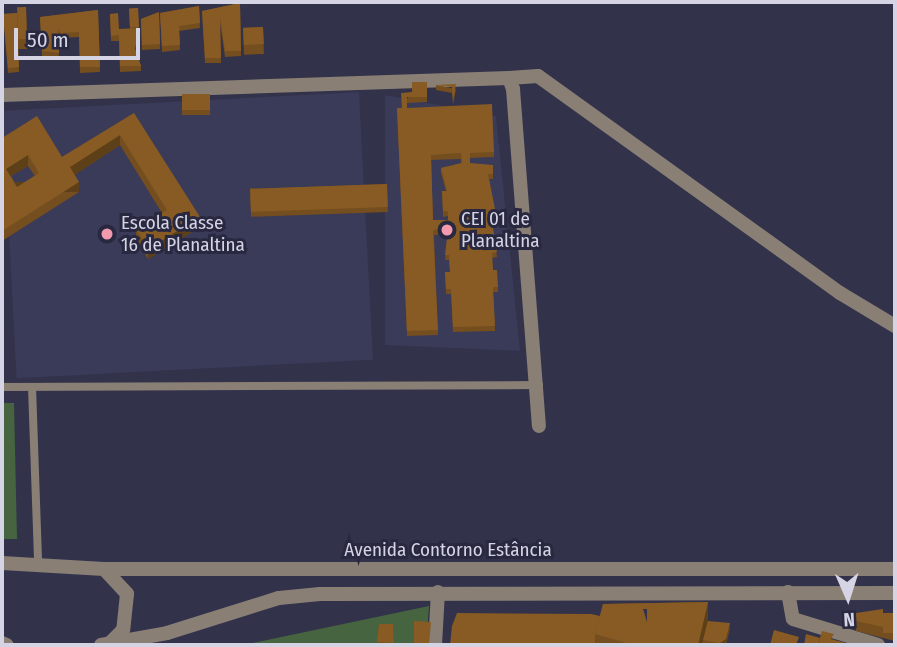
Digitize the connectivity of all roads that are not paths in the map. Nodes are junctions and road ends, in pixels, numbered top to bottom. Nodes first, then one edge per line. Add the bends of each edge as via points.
1 (509, 78) junction
2 (2, 95) edge
3 (895, 326) edge
4 (538, 385) junction
5 (2, 387) edge
6 (32, 387) junction
7 (538, 426) dead end
8 (2, 563) edge
9 (38, 563) junction
10 (104, 569) junction
11 (895, 569) edge
12 (438, 592) junction
13 (788, 592) junction
14 (895, 593) edge
15 (2, 643) edge
16 (105, 644) edge
17 (7, 645) edge
18 (435, 645) edge
19 (878, 645) edge

1 - 2 street
1 - 3 street via 538,76 840,293
1 - 4 street
4 - 6 lane
4 - 7 street
5 - 6 lane
6 - 9 lane
8 - 9 street, Avenida Contorno Estância
9 - 10 street, Avenida Contorno Estância
10 - 11 street, Avenida Contorno Estância
10 - 16 street via 127,594 123,630
12 - 13 street
12 - 16 street via 279,598 167,633
12 - 18 street
13 - 14 street
13 - 19 street via 793,620
15 - 17 street

